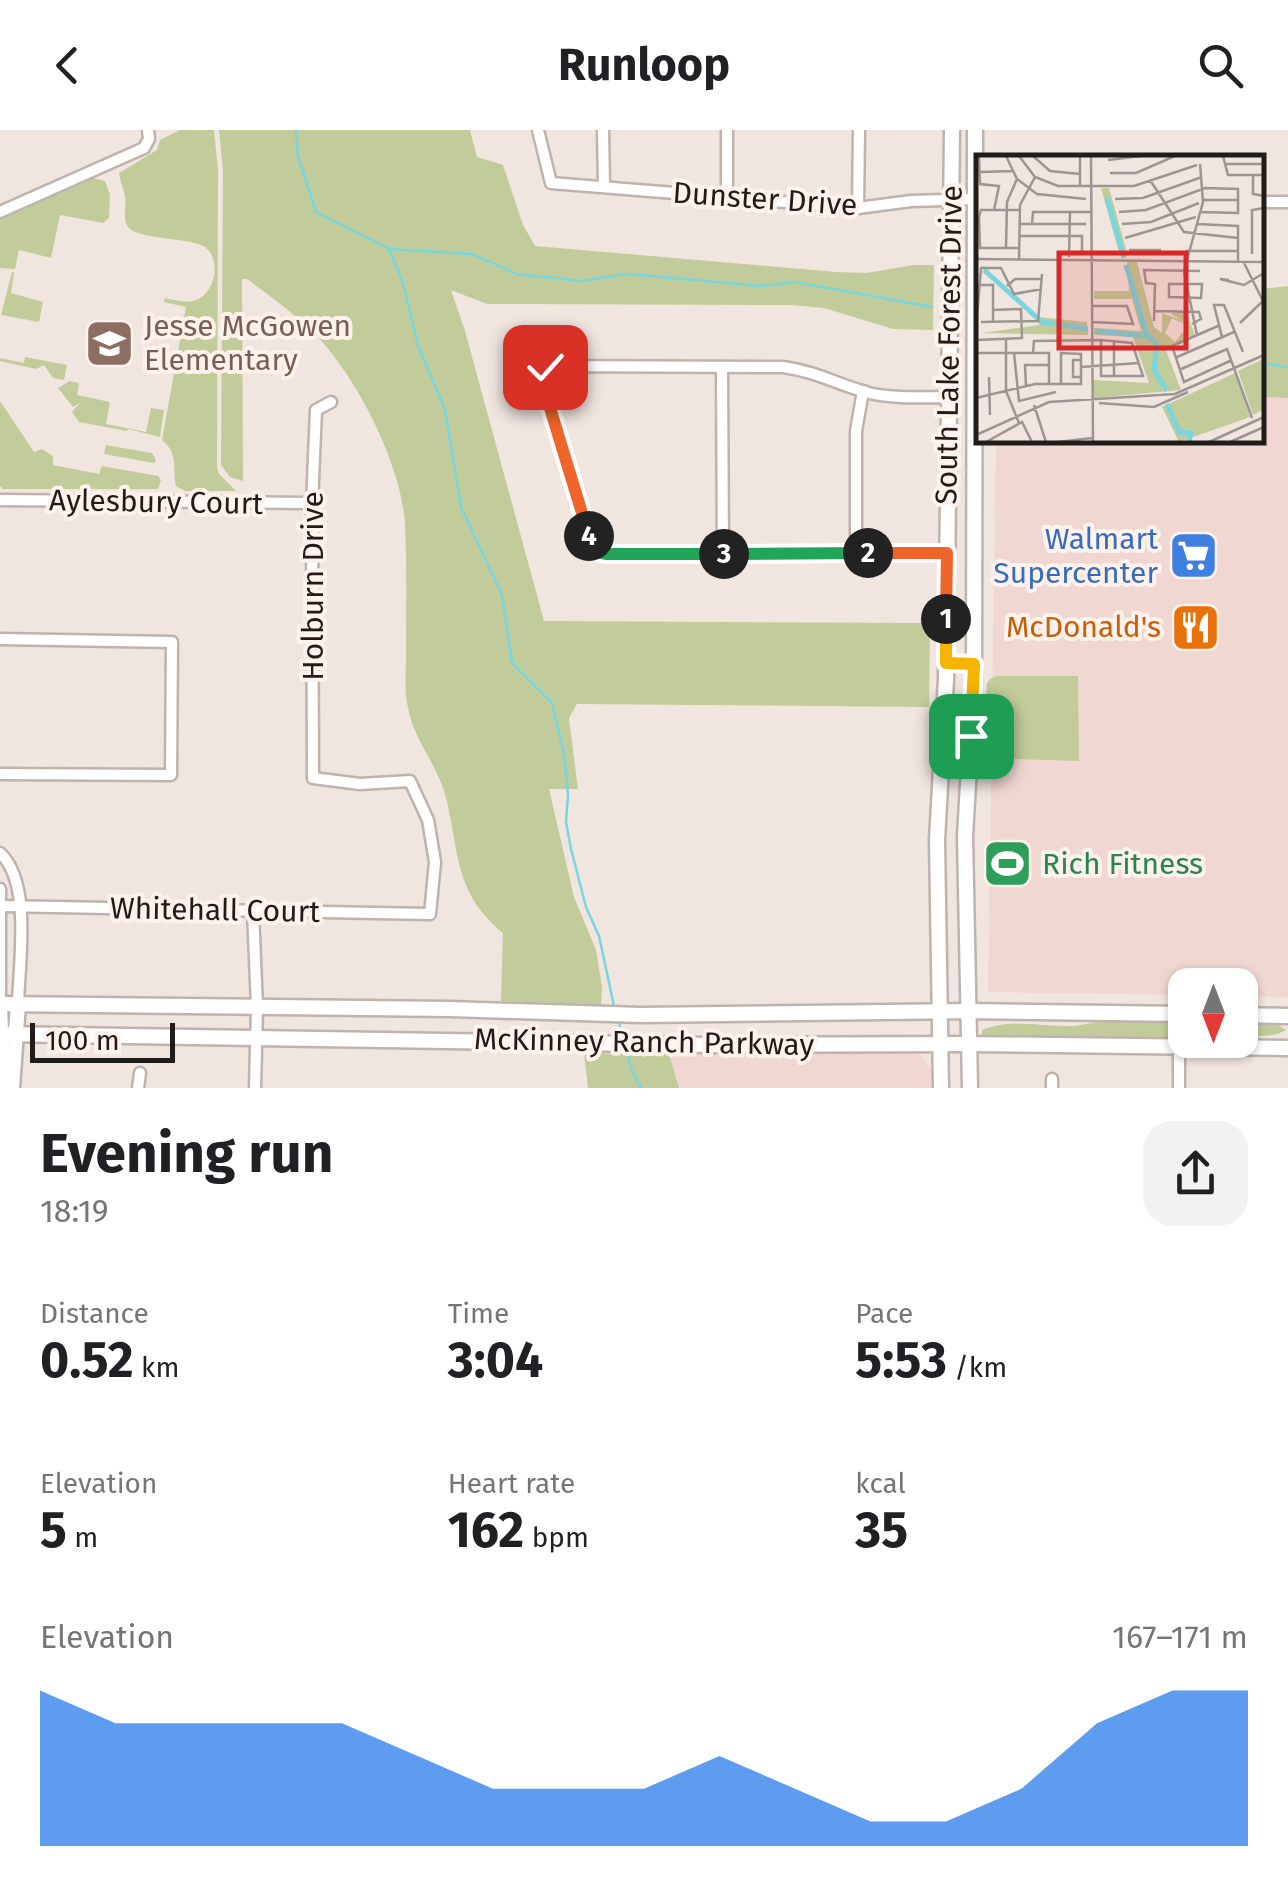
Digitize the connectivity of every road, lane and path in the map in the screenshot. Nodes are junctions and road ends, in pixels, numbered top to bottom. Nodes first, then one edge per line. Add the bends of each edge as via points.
1 (148, 130) edge
2 (538, 130) edge
3 (603, 130) edge
4 (727, 130) edge
5 (859, 130) edge
6 (952, 130) edge
7 (975, 130) edge
8 (604, 187) junction
9 (726, 197) junction
10 (976, 198) edge
11 (951, 199) junction
12 (858, 208) junction
13 (0, 212) edge
14 (722, 368) junction
15 (863, 391) junction
16 (950, 397) junction
17 (974, 397) junction
18 (330, 402) dead end
19 (0, 500) edge
20 (312, 504) junction
21 (856, 553) junction
22 (947, 553) junction
23 (723, 554) junction
24 (0, 639) edge
25 (946, 663) junction
26 (974, 664) junction
27 (0, 774) edge
28 (0, 853) edge
29 (0, 889) edge
30 (1, 906) edge
31 (21, 907) junction
32 (254, 910) junction
33 (430, 914) joint
34 (0, 1004) edge
35 (18, 1004) junction
36 (257, 1006) junction
37 (969, 1011) junction
38 (940, 1012) junction
39 (753, 1014) junction
40 (1168, 1014) edge
41 (1258, 1015) edge
42 (1288, 1016) edge
43 (6, 1034) edge
44 (256, 1037) junction
45 (968, 1044) junction
46 (708, 1045) junction
47 (940, 1045) junction
48 (1168, 1048) edge
49 (1258, 1048) edge
50 (1288, 1048) edge
51 (1179, 1058) edge
52 (140, 1073) dead end
53 (3, 1088) edge
54 (12, 1088) edge
55 (138, 1088) edge
56 (256, 1088) edge
57 (941, 1088) edge
58 (970, 1088) edge
59 (1179, 1088) edge

1 - 13 street via 144,148
2 - 8 street, Dunster Drive via 551,183
3 - 8 street
4 - 9 street
5 - 12 street
6 - 11 main road, South Lake Forest Drive
7 - 10 main road, South Lake Forest Drive
8 - 9 street, Dunster Drive
9 - 12 street, Dunster Drive
10 - 11 street, Dunster Drive
10 - 17 main road, South Lake Forest Drive
11 - 12 street, Dunster Drive
11 - 16 main road, South Lake Forest Drive
14 - 15 street via 804,370
14 - 23 street
14 - 23 street via 549,366 542,380 597,552
15 - 16 street
15 - 21 street via 856,431
16 - 17 main road
16 - 22 main road, South Lake Forest Drive
17 - 26 main road, South Lake Forest Drive
18 - 20 street, Holburn Drive via 316,410
19 - 20 street, Aylesbury Court
20 - 33 street, Holburn Drive via 313,778 410,781 428,820 435,862
21 - 22 street
21 - 23 street
22 - 25 main road, South Lake Forest Drive
24 - 27 street via 172,642 171,775
25 - 26 main road
25 - 38 main road, South Lake Forest Drive via 936,840
26 - 37 main road, South Lake Forest Drive via 965,836
28 - 31 street via 9,861
29 - 30 street
30 - 31 street, Whitehall Court
30 - 34 street
31 - 32 street, Whitehall Court
31 - 35 street
32 - 33 street, Whitehall Court
32 - 36 street
34 - 35 main road, McKinney Ranch Parkway
34 - 43 main road
35 - 36 main road, McKinney Ranch Parkway
35 - 43 main road
36 - 39 main road, McKinney Ranch Parkway
36 - 44 street
37 - 38 main road, McKinney Ranch Parkway
37 - 40 main road, McKinney Ranch Parkway
37 - 45 main road, South Lake Forest Drive
38 - 39 main road, McKinney Ranch Parkway
38 - 47 main road
39 - 46 main road via 706,1022 700,1036
41 - 42 main road
43 - 44 main road, McKinney Ranch Parkway
43 - 53 main road
43 - 54 main road
44 - 46 main road, McKinney Ranch Parkway
44 - 56 street
45 - 47 main road, McKinney Ranch Parkway
45 - 48 main road, McKinney Ranch Parkway
45 - 58 main road, South Lake Forest Drive
46 - 47 main road, McKinney Ranch Parkway
47 - 57 main road
49 - 50 main road, McKinney Ranch Parkway
51 - 59 street
52 - 55 street

